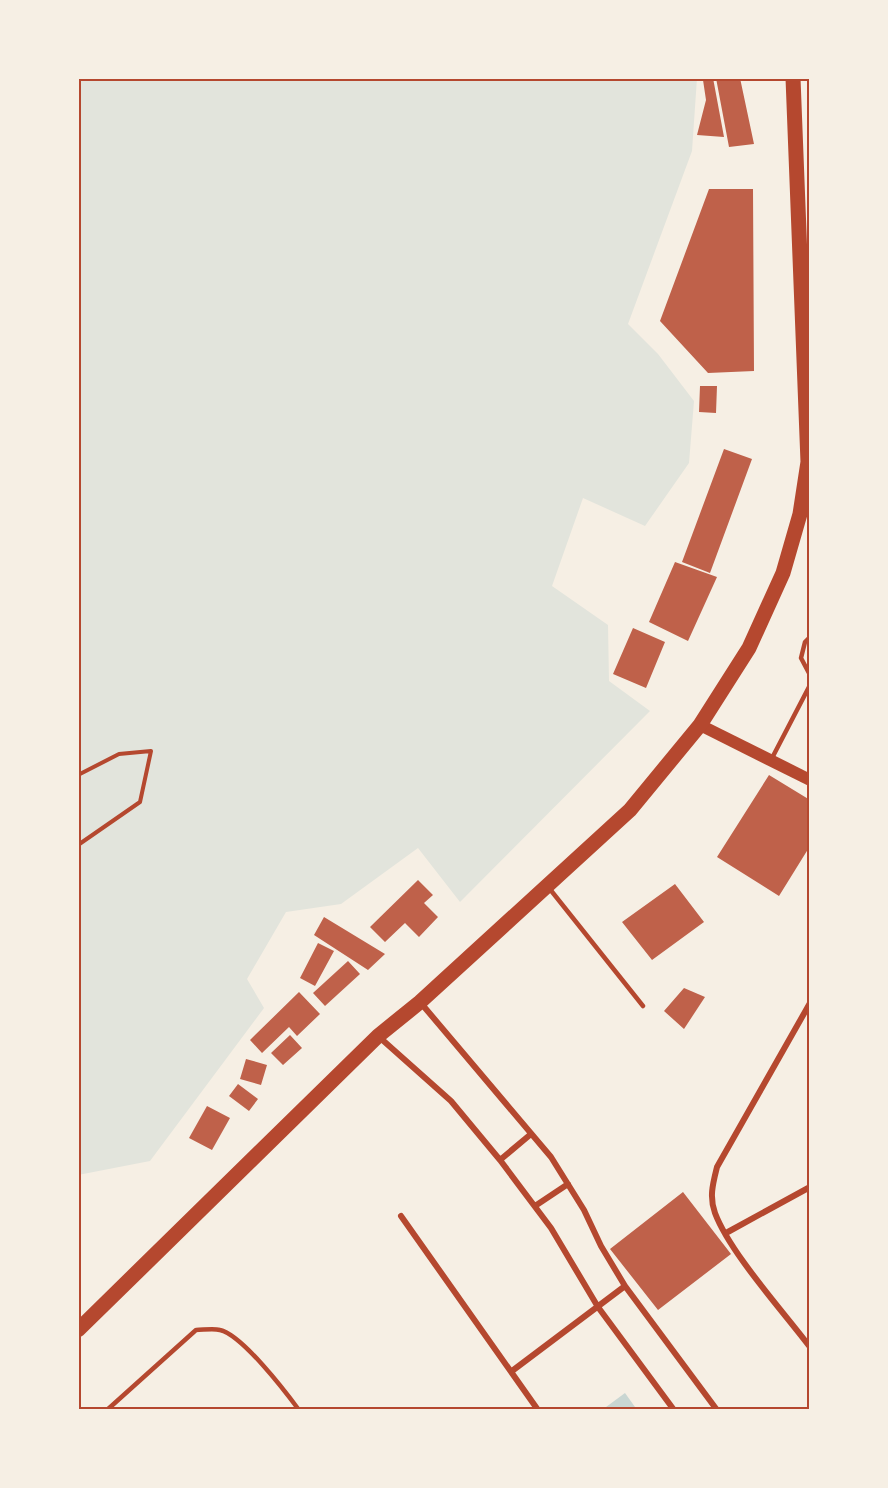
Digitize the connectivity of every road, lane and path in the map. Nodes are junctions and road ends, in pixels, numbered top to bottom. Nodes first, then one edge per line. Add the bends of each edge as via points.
1 (793, 78) edge
2 (810, 637) edge
3 (810, 675) edge
4 (810, 686) edge
5 (700, 726) junction
6 (771, 760) junction
7 (78, 775) edge
8 (810, 780) edge
9 (78, 844) edge
10 (547, 887) junction
11 (420, 1002) junction
12 (810, 1003) edge
13 (643, 1005) dead end
14 (378, 1036) junction
15 (531, 1134) junction
16 (500, 1160) junction
17 (568, 1184) junction
18 (810, 1186) edge
19 (535, 1206) junction
20 (401, 1216) dead end
21 (726, 1233) junction
22 (625, 1286) junction
23 (598, 1307) junction
24 (78, 1330) edge
25 (810, 1347) edge
26 (512, 1371) junction
27 (107, 1410) edge
28 (299, 1410) edge
29 (538, 1410) edge
30 (674, 1410) edge
31 (717, 1410) edge

1 - 5 main road via 808,462 800,513 783,573 749,648
2 - 3 lane via 801,658
4 - 6 lane
5 - 6 main road
5 - 10 main road via 630,810
6 - 8 main road
7 - 9 path via 119,754 150,752 140,802
10 - 11 main road
10 - 13 lane
11 - 14 main road
11 - 15 street
12 - 21 street via 717,1167 711,1192 714,1212
14 - 16 street via 451,1101
14 - 24 main road
15 - 16 street
15 - 17 street
16 - 19 street
17 - 19 street
17 - 22 street
18 - 21 street
19 - 23 street
20 - 26 street
21 - 25 street
22 - 23 street
22 - 31 street
23 - 26 street
23 - 30 street
26 - 29 street
27 - 28 lane via 196,1330 220,1329 243,1346

